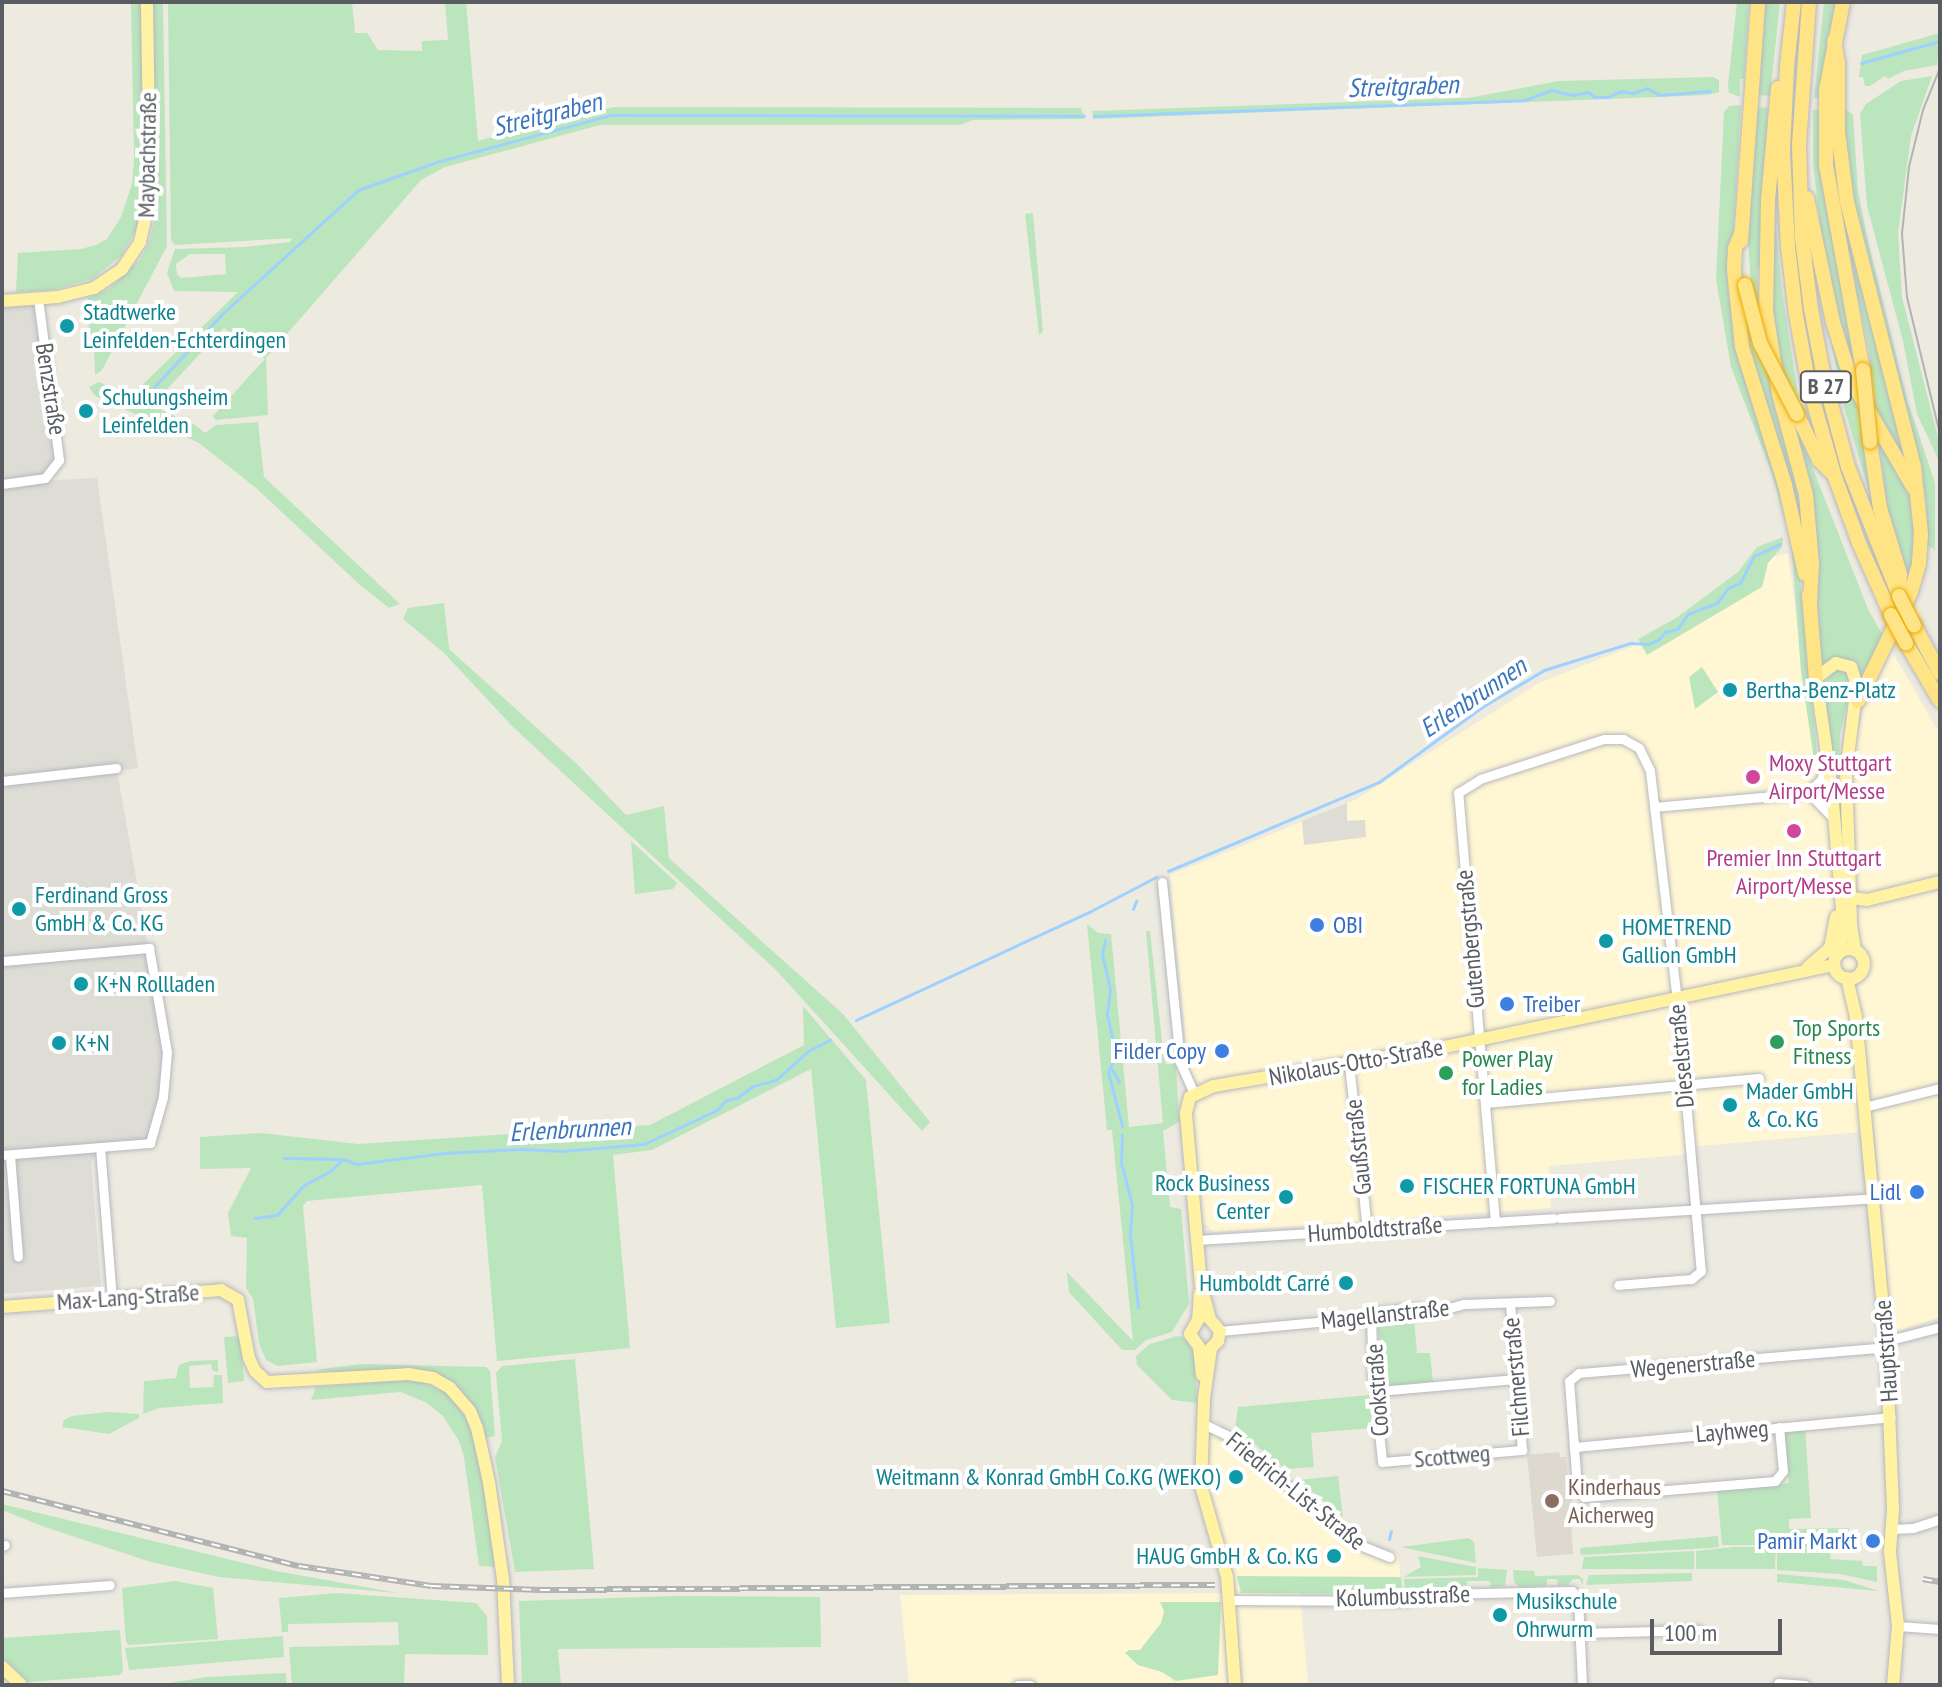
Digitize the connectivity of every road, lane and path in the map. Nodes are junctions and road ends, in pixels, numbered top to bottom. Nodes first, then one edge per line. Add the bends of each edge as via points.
1 (147, 2) edge
2 (1758, 2) edge
3 (1794, 2) edge
4 (1809, 2) edge
5 (1843, 2) edge
6 (1780, 102) junction
7 (1831, 104) junction
8 (1799, 167) junction
9 (1741, 234) junction
10 (38, 299) junction
11 (2, 301) edge
12 (1835, 477) junction
13 (2, 484) edge
14 (1919, 502) junction
15 (1899, 596) junction
16 (1810, 602) junction
17 (1940, 673) edge
18 (1816, 678) junction
19 (1858, 701) junction
20 (1940, 701) edge
21 (1829, 763) junction
22 (116, 768) dead end
23 (2, 781) edge
24 (1846, 786) junction
25 (1832, 790) junction
26 (1808, 792) junction
27 (1457, 799) joint
28 (1654, 807) junction
29 (1835, 820) junction
30 (1162, 882) dead end
31 (1940, 882) edge
32 (1843, 893) junction
33 (1848, 950) junction
34 (2, 961) edge
35 (1801, 973) junction
36 (1845, 974) junction
37 (1676, 998) junction
38 (1479, 1041) junction
39 (1349, 1064) junction
40 (1759, 1078) dead end
41 (1684, 1084) junction
42 (1940, 1088) edge
43 (1194, 1093) junction
44 (1485, 1103) junction
45 (1864, 1107) junction
46 (100, 1147) junction
47 (6, 1155) edge
48 (1874, 1198) junction
49 (1695, 1209) junction
50 (1495, 1222) junction
51 (1367, 1230) junction
52 (1197, 1240) junction
53 (18, 1257) dead end
54 (1618, 1285) dead end
55 (112, 1298) junction
56 (1550, 1301) dead end
57 (1510, 1304) junction
58 (2, 1307) edge
59 (1371, 1317) junction
60 (1204, 1320) junction
61 (1940, 1327) edge
62 (1220, 1331) junction
63 (1886, 1344) junction
64 (1205, 1347) junction
65 (1516, 1379) junction
66 (1379, 1391) junction
67 (1891, 1417) junction
68 (1202, 1423) junction
69 (1779, 1427) junction
70 (1574, 1447) junction
71 (1522, 1450) joint
72 (1382, 1462) joint
73 (1940, 1519) edge
74 (1893, 1529) junction
75 (1390, 1557) dead end
76 (110, 1585) dead end
77 (2, 1593) edge
78 (1230, 1600) junction
79 (1898, 1626) junction
80 (1940, 1629) edge
81 (1699, 1630) dead end
82 (1579, 1633) junction
83 (2, 1667) edge
84 (1778, 1683) dead end
85 (21, 1685) edge
86 (508, 1685) edge
87 (1018, 1685) edge
88 (1030, 1685) edge
89 (1235, 1685) edge
90 (1582, 1685) edge
91 (1805, 1685) edge
92 (1893, 1685) edge

1 - 10 main road, Maybachstraße via 151,185 143,235 122,269 102,284 77,294
2 - 9 highway
3 - 6 highway, B 27
4 - 8 highway, B 27
5 - 7 highway via 1834,41
6 - 12 highway, B 27 via 1793,294 1809,386
6 - 16 highway via 1765,256 1766,311 1779,394 1806,495
7 - 14 highway via 1850,215
7 - 15 highway, bridge via 1827,184 1863,370 1880,508 1900,574
8 - 14 highway via 1846,366
8 - 15 highway, B 27 via 1808,286 1829,402 1855,490
9 - 12 highway, bridge via 1745,285 1760,343 1819,460
9 - 16 highway via 1734,270 1742,347 1792,510
10 - 11 main road, Maybachstraße
10 - 13 street, Benzstraße via 59,460 45,478
12 - 20 highway, B 27, bridge via 1891,615
14 - 19 highway via 1916,577
15 - 17 highway, B 27, bridge
16 - 18 highway
18 - 19 main road via 1836,663 1851,667
18 - 21 main road
19 - 24 main road
21 - 25 main road
21 - 26 street
22 - 23 street
24 - 25 street
24 - 32 main road
25 - 26 street
25 - 29 main road
26 - 28 street
26 - 29 street
27 - 28 street, Dieselstraße via 1463,787 1480,779 1613,738 1632,742 1648,761
27 - 38 street, Gutenbergstraße
28 - 37 street, Dieselstraße
29 - 32 main road
30 - 43 street via 1180,1062
31 - 32 main road via 1879,898
32 - 33 main road
32 - 35 main road via 1830,948
33 - 36 main road
33 - 36 main road via 1864,963
34 - 46 street via 149,948 167,1052 155,1133 150,1143
35 - 36 main road, Nikolaus-Otto-Straße
35 - 37 main road, Nikolaus-Otto-Straße
36 - 45 main road, Hauptstraße via 1856,1017
37 - 38 main road, Nikolaus-Otto-Straße
37 - 41 street, Dieselstraße
38 - 39 main road, Nikolaus-Otto-Straße
38 - 44 street, Gutenbergstraße
39 - 43 main road, Nikolaus-Otto-Straße
39 - 51 street, Gaußstraße
40 - 41 street
41 - 44 street
41 - 49 street, Dieselstraße
42 - 45 street
43 - 52 main road, Friedrich-List-Straße via 1186,1113
44 - 50 street, Gutenbergstraße
45 - 48 main road, Hauptstraße
46 - 47 street
46 - 55 street
47 - 53 street
48 - 49 street, Humboldtstraße
48 - 63 main road, Hauptstraße
49 - 50 street, Humboldtstraße
49 - 54 street, Dieselstraße via 1700,1274
50 - 51 street, Humboldtstraße
51 - 52 street, Humboldtstraße
52 - 60 main road, Friedrich-List-Straße
55 - 58 main road, Max-Lang-Straße
55 - 86 main road, Max-Lang-Straße via 228,1292 242,1308 255,1371 267,1382 416,1375 433,1378 458,1395 477,1428 491,1494 503,1579
56 - 57 street, Magellanstraße
57 - 59 street, Magellanstraße via 1376,1312
57 - 65 street, Filchnerstraße
59 - 62 street, Magellanstraße
59 - 66 street, Cookstraße via 1373,1379
60 - 62 main road
60 - 64 main road, Friedrich-List-Straße via 1190,1334
61 - 63 street
62 - 64 main road via 1218,1341
63 - 67 main road, Hauptstraße
63 - 70 street, Wegenerstraße via 1579,1373 1569,1381
64 - 68 main road, Friedrich-List-Straße
65 - 66 street
65 - 71 street, Filchnerstraße
66 - 72 street, Cookstraße
67 - 69 street, Layhweg
67 - 74 main road, Hauptstraße
68 - 75 street, Friedrich-List-Straße via 1225,1434 1360,1545
68 - 78 main road, Friedrich-List-Straße via 1201,1486
69 - 70 street, Layhweg
69 - 70 street via 1783,1471 1775,1481 1584,1497 1577,1487
71 - 72 street, Scottweg
73 - 74 street
74 - 79 main road, Hauptstraße via 1890,1552
76 - 77 street
78 - 82 street, Kolumbusstraße via 1404,1601 1440,1594 1575,1592
78 - 89 main road, Friedrich-List-Straße
79 - 80 street
79 - 92 main road, Hauptstraße
81 - 82 street
82 - 90 street
83 - 85 main road
84 - 91 street
87 - 88 street

